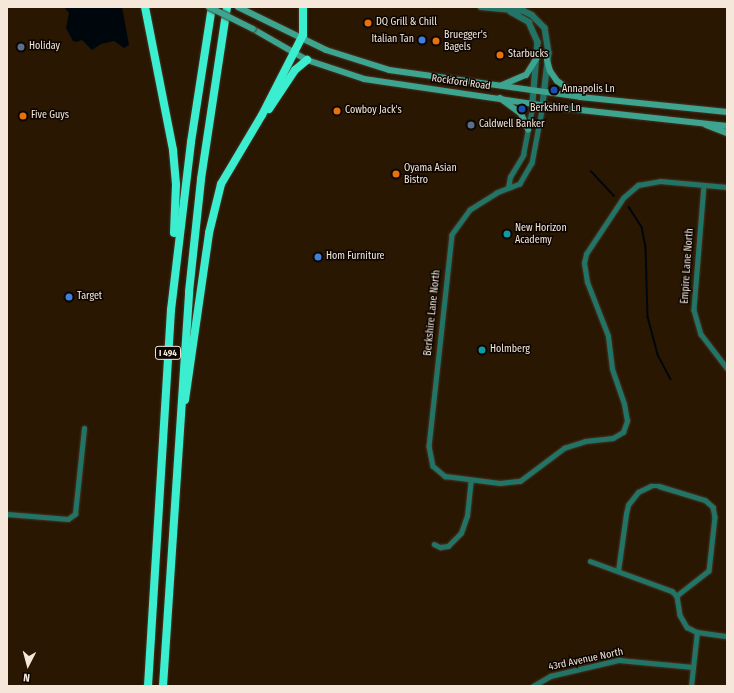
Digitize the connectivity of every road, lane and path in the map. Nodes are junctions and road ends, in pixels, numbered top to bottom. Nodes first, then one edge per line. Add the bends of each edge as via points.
1 (145, 7) edge
2 (210, 7) edge
3 (228, 7) edge
4 (238, 7) edge
5 (303, 7) edge
6 (481, 7) edge
7 (509, 11) junction
8 (302, 38) junction
9 (294, 52) junction
10 (539, 54) junction
11 (307, 60) junction
12 (547, 60) junction
13 (501, 86) junction
14 (535, 90) junction
15 (544, 92) junction
16 (580, 97) junction
17 (500, 98) junction
18 (533, 103) junction
19 (543, 105) junction
20 (727, 112) edge
21 (262, 115) junction
22 (703, 124) junction
23 (727, 126) edge
24 (528, 129) junction
25 (727, 133) edge
26 (704, 185) junction
27 (727, 187) edge
28 (508, 188) junction
29 (174, 287) junction
30 (727, 368) edge
31 (181, 410) junction
32 (84, 428) dead end
33 (471, 480) junction
34 (7, 514) edge
35 (434, 544) dead end
36 (590, 561) dead end
37 (618, 571) junction
38 (677, 596) junction
39 (697, 632) junction
40 (727, 636) edge
41 (693, 667) junction
42 (148, 686) edge
43 (163, 686) edge
44 (533, 686) edge
45 (691, 686) edge

1 - 29 highway via 174,163
2 - 9 main road, Rockford Road, bridge
2 - 29 highway, I 494
3 - 31 highway, I 494 via 201,179 189,292
4 - 8 main road, Rockford Road
5 - 8 highway via 305,31
6 - 7 street
7 - 10 street via 532,26
7 - 12 street via 524,11 541,22 548,37
8 - 9 highway
8 - 13 main road, Rockford Road via 334,54 373,66
9 - 11 main road, Rockford Road
9 - 21 highway
10 - 13 main road via 526,75
10 - 14 street
11 - 17 main road, Rockford Road via 364,80
11 - 21 highway via 295,70 272,105
12 - 15 street
12 - 16 main road via 550,71 557,81
13 - 14 main road, Rockford Road
14 - 15 main road, Rockford Road
14 - 18 street
15 - 16 main road, Rockford Road
15 - 19 street
16 - 20 main road, Rockford Road
17 - 18 main road, Rockford Road
17 - 24 main road via 521,114
18 - 19 main road, Rockford Road
18 - 24 street
19 - 22 main road, Rockford Road
19 - 28 street, Berkshire Lane North via 532,163 520,184
21 - 31 highway via 228,172 216,202 204,264 187,397
22 - 23 main road, Rockford Road
22 - 25 main road
24 - 28 street via 523,155 510,177
26 - 27 street
26 - 30 street, Empire Lane North via 694,310 696,322 708,345
26 - 33 street via 645,182 630,191 586,254 584,273 608,336 612,368 624,404 627,427 619,437 585,441 564,448 520,481 500,483
28 - 33 street, Berkshire Lane North via 470,210 452,235 429,451 434,466 445,476
29 - 42 highway, I 494
31 - 43 highway, I 494
32 - 34 street via 77,510 68,519
33 - 35 street via 467,516 461,533 448,546 440,547
36 - 37 street
37 - 38 street via 666,588
37 - 38 street via 628,505 638,492 651,486 659,486 705,500 713,507 715,517 709,571
38 - 39 street via 682,622
39 - 40 street
39 - 41 street
41 - 44 street, 43rd Avenue North via 620,660 550,676
41 - 45 street

